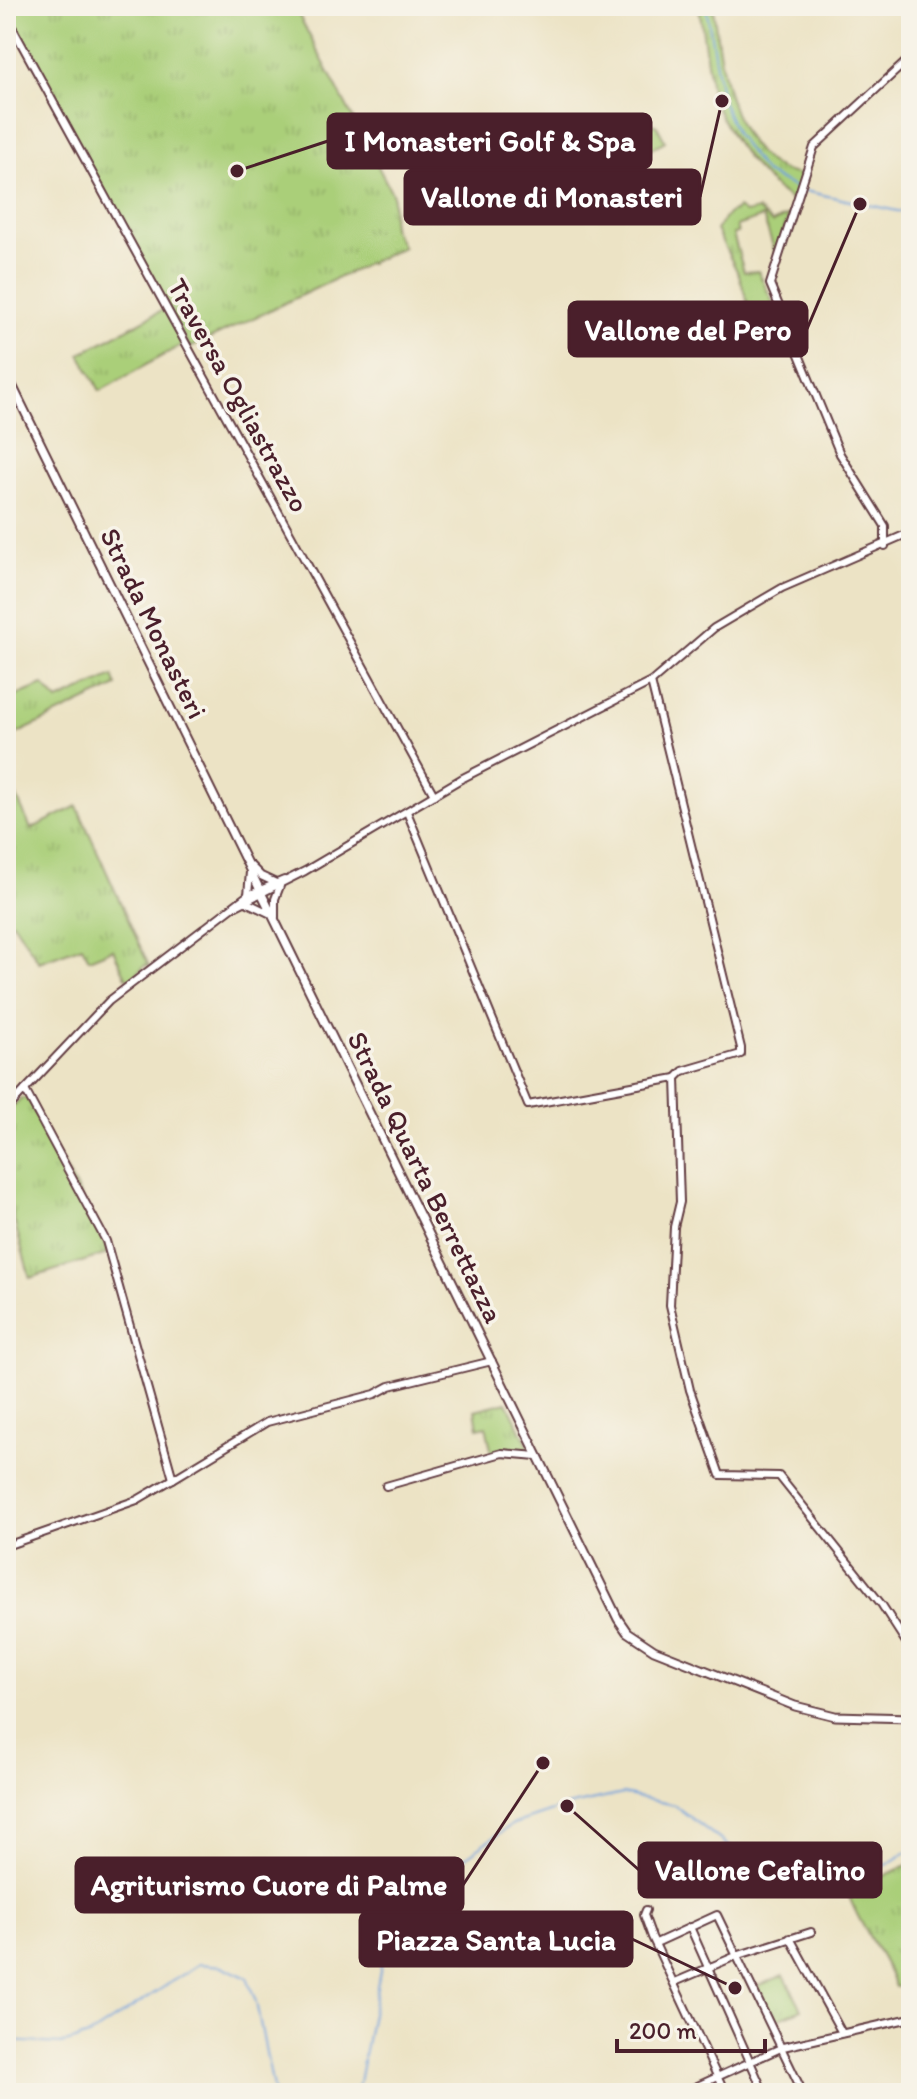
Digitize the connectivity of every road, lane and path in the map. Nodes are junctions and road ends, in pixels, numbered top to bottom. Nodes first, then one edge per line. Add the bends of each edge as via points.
1 (6, 16) edge
2 (911, 57) edge
3 (6, 373) edge
4 (911, 532) edge
5 (885, 546) junction
6 (651, 682) junction
7 (434, 795) junction
8 (407, 812) junction
9 (246, 861) junction
10 (279, 884) junction
11 (262, 892) junction
12 (247, 899) junction
13 (275, 917) junction
14 (676, 1078) junction
15 (25, 1090) junction
16 (7, 1107) edge
17 (492, 1361) junction
18 (537, 1456) junction
19 (173, 1479) junction
20 (386, 1486) dead end
21 (6, 1546) edge
22 (911, 1650) edge
23 (911, 1718) edge
24 (646, 1910) dead end
25 (690, 1927) junction
26 (811, 1932) dead end
27 (790, 1938) junction
28 (656, 1943) junction
29 (736, 1956) junction
30 (708, 1968) junction
31 (675, 1982) junction
32 (911, 2018) edge
33 (842, 2033) junction
34 (783, 2047) junction
35 (750, 2061) junction
36 (718, 2076) junction
37 (911, 2086) edge
38 (685, 2092) edge
39 (725, 2093) edge
40 (764, 2093) edge
41 (803, 2093) edge
42 (894, 2093) edge

1 - 7 street, Traversa Ogliastrazzo
2 - 5 street via 814,147 770,284 840,454 885,526
3 - 9 main road, Strada Monasteri
4 - 5 street
5 - 6 street via 782,588 730,617
6 - 7 street
6 - 14 street via 741,1048 741,1054 683,1071
7 - 8 street
8 - 10 street
8 - 14 street via 528,1105
9 - 10 street
9 - 11 main road, Strada Monasteri
9 - 12 street via 251,881
10 - 11 street
10 - 13 street
11 - 12 street
11 - 13 main road, Strada Quarta Berrettazza
12 - 13 street
12 - 15 street via 109,1001
13 - 17 main road, Strada Quarta Berrettazza
14 - 22 street via 680,1202 670,1305 716,1470 724,1477 779,1476 882,1605
15 - 16 street
15 - 19 street via 106,1241
17 - 18 main road, Strada Quarta Berrettazza
17 - 19 street via 267,1422
18 - 20 street via 502,1453
18 - 23 main road, Strada Quarta Berrettazza via 606,1599 627,1632 641,1643 807,1710
19 - 21 street via 137,1500
24 - 28 street
25 - 28 street
25 - 29 street via 717,1915
25 - 30 street
26 - 27 street
27 - 29 street
27 - 33 street
28 - 31 street
29 - 30 street
29 - 34 street
30 - 31 street
30 - 35 street
31 - 36 street
32 - 33 street
33 - 34 street
34 - 35 street
34 - 41 street
35 - 36 street
35 - 40 street
36 - 38 street
36 - 39 street
37 - 42 main road

